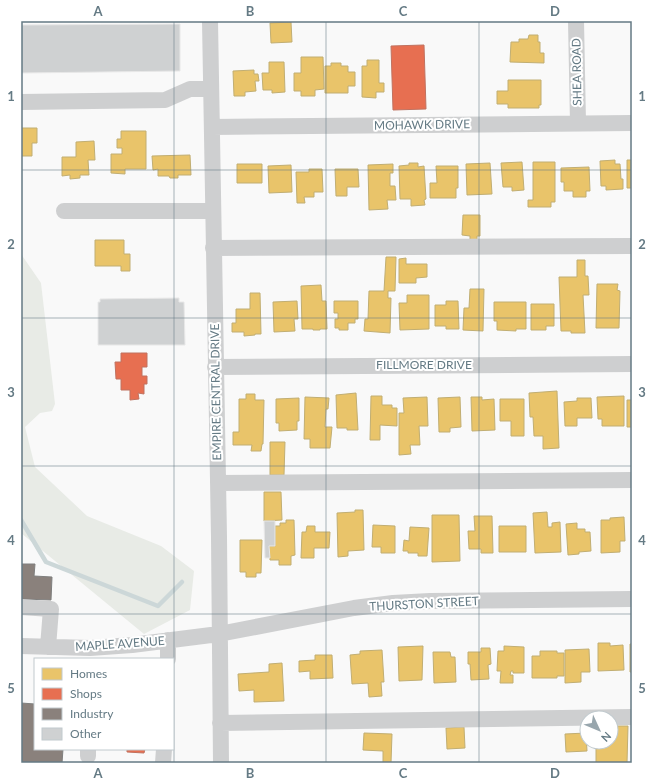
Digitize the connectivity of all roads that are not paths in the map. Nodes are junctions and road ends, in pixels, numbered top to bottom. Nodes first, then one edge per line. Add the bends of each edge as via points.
1 (210, 21) edge
2 (576, 21) edge
3 (211, 89) junction
4 (21, 102) edge
5 (578, 123) junction
6 (632, 123) edge
7 (212, 127) junction
8 (64, 211) dead end
9 (213, 211) junction
10 (632, 246) edge
11 (213, 248) junction
12 (632, 364) edge
13 (215, 367) junction
14 (632, 480) edge
15 (218, 483) junction
16 (632, 599) edge
17 (21, 607) edge
18 (219, 634) junction
19 (168, 640) junction
20 (21, 646) edge
21 (48, 647) junction
22 (90, 653) edge
23 (168, 658) edge
24 (632, 717) edge
25 (220, 723) junction
26 (164, 750) edge
27 (163, 763) edge
28 (220, 763) edge

1 - 3 street, EMPIRE CENTRAL DRIVE
2 - 5 street, SHEA ROAD
3 - 4 street via 190,89 165,100
3 - 7 street, EMPIRE CENTRAL DRIVE
5 - 6 street, MOHAWK DRIVE
5 - 7 street, MOHAWK DRIVE
7 - 9 street, EMPIRE CENTRAL DRIVE
8 - 9 street
9 - 11 street, EMPIRE CENTRAL DRIVE
10 - 11 street
11 - 13 street, EMPIRE CENTRAL DRIVE
12 - 13 street, FILLMORE DRIVE
13 - 15 street, EMPIRE CENTRAL DRIVE
14 - 15 street
15 - 18 street, EMPIRE CENTRAL DRIVE
16 - 18 street, THURSTON STREET via 393,603
17 - 21 street via 51,609
18 - 19 street, MAPLE AVENUE
18 - 25 street, EMPIRE CENTRAL DRIVE
19 - 22 street, MAPLE AVENUE
19 - 23 street
20 - 21 street, MAPLE AVENUE
21 - 22 street, MAPLE AVENUE
24 - 25 street
25 - 28 street, EMPIRE CENTRAL DRIVE
26 - 27 street

